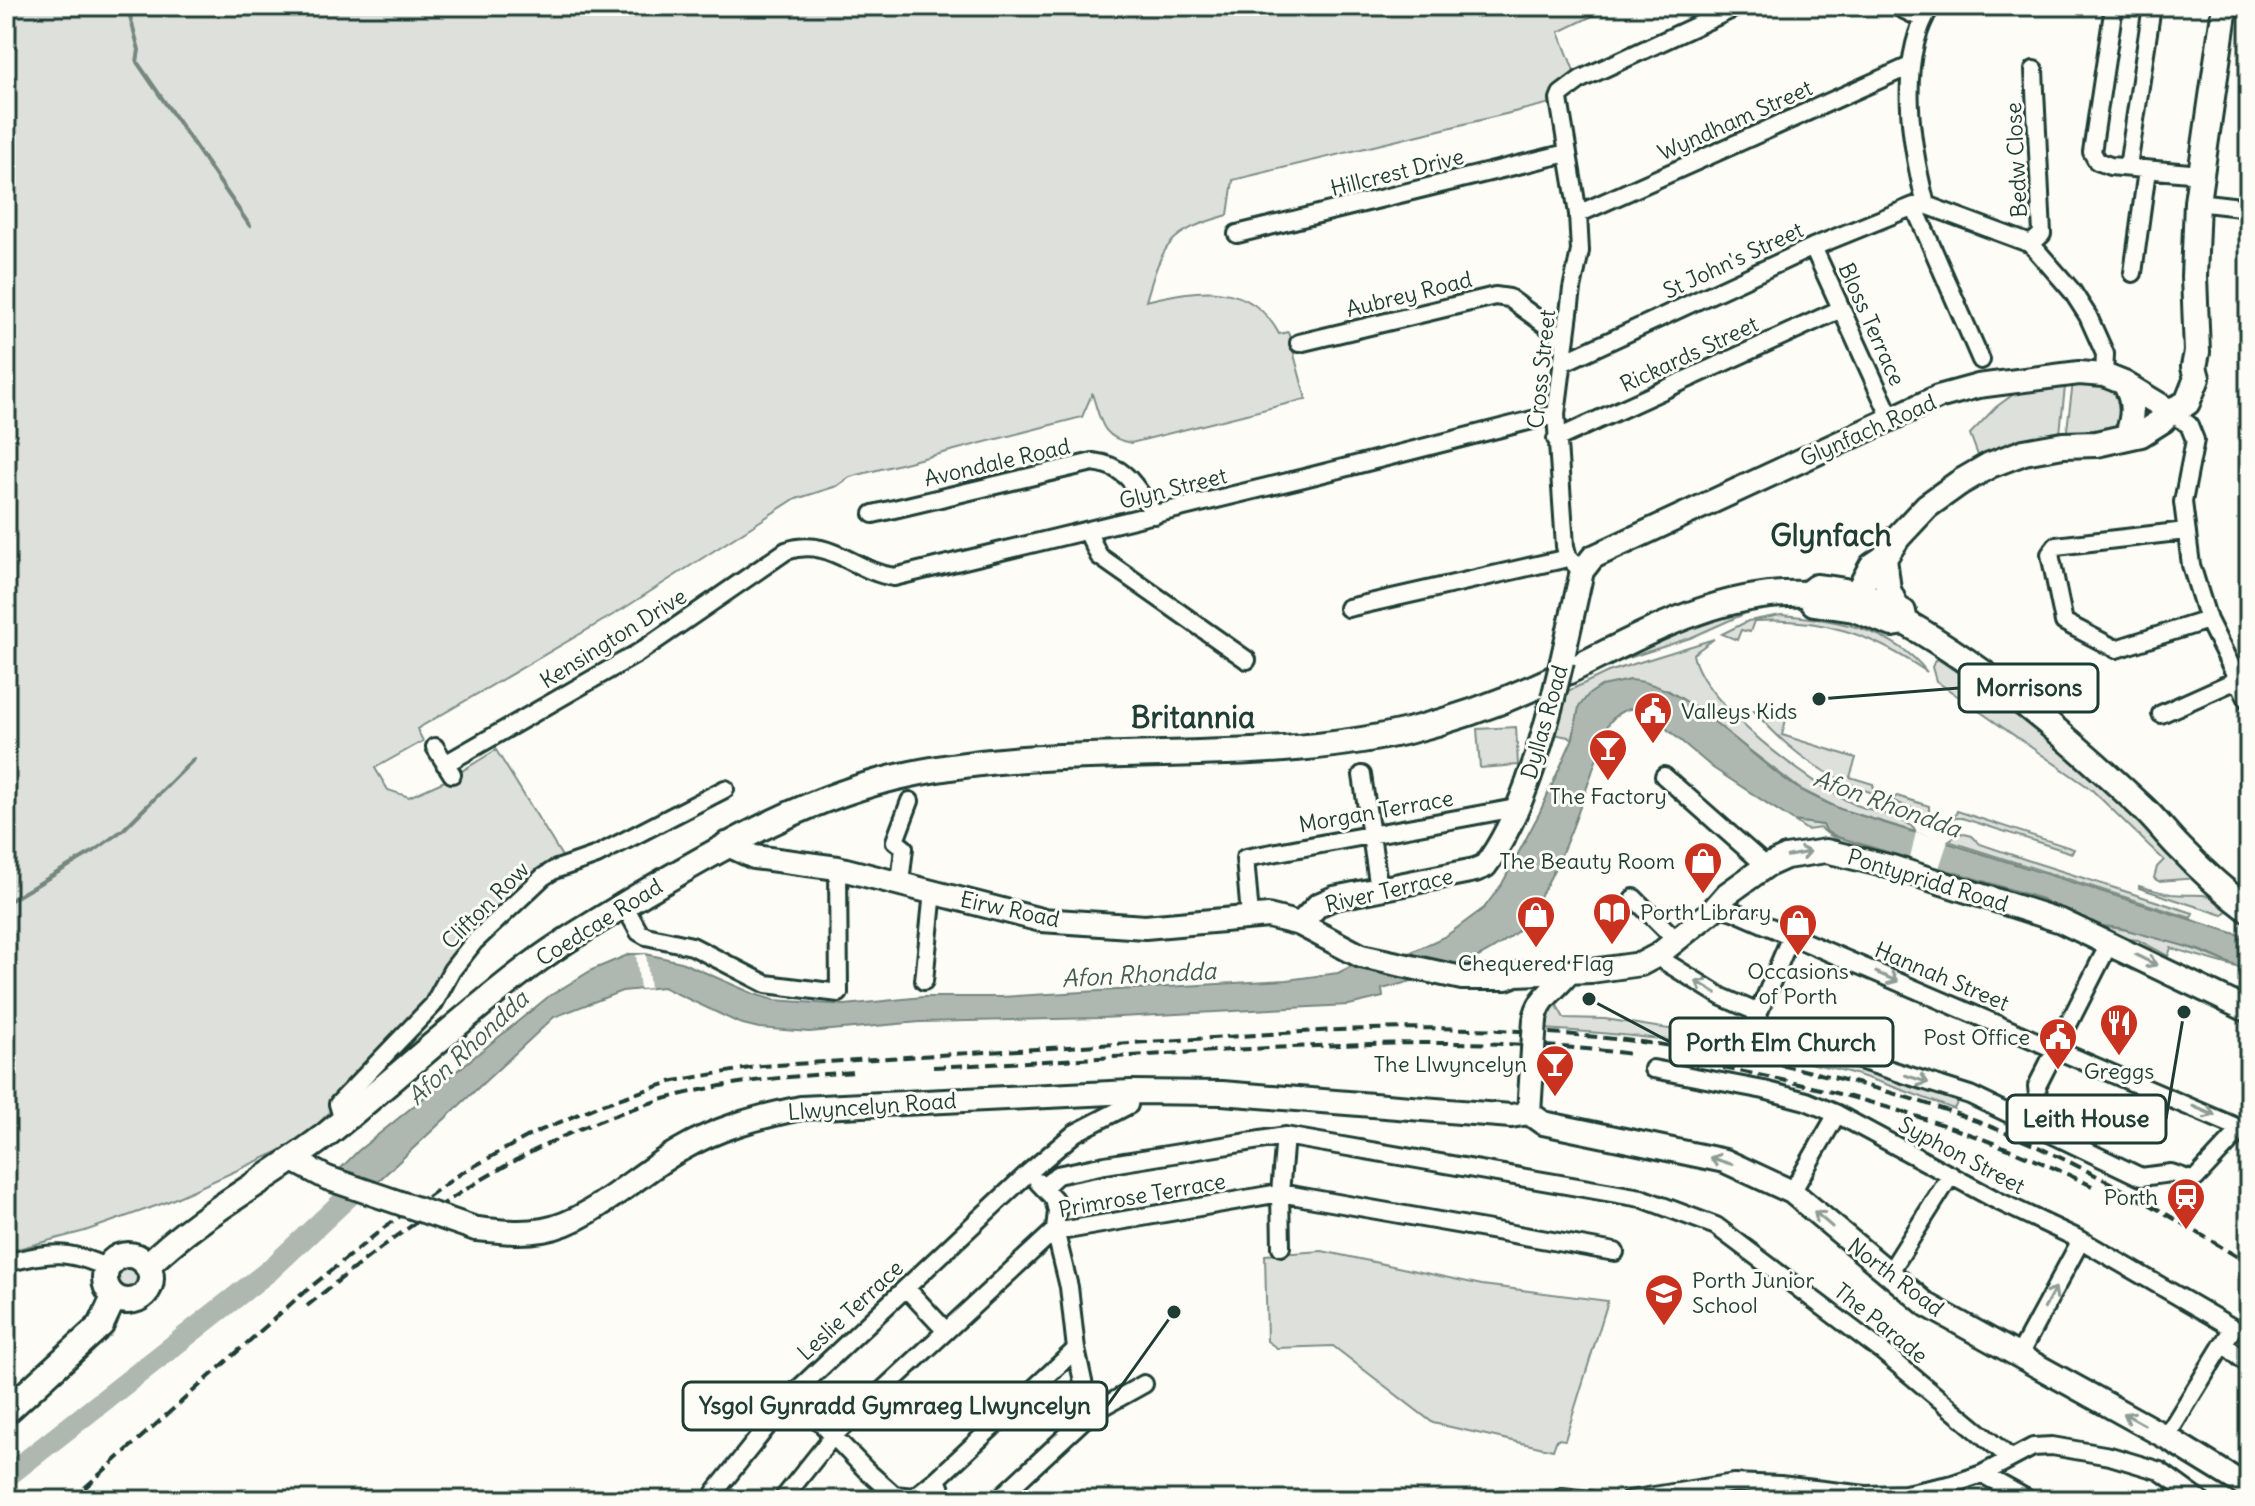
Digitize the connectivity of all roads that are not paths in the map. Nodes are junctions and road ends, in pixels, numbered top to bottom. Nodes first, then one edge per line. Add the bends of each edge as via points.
1 (1739, 6) edge
2 (1896, 6) edge
3 (2114, 6) edge
4 (2152, 6) edge
5 (2225, 6) edge
6 (1927, 12) edge
7 (1910, 66) junction
8 (2034, 70) dead end
9 (1567, 153) junction
10 (2128, 167) junction
11 (2147, 170) junction
12 (2201, 174) junction
13 (2197, 202) junction
14 (1920, 205) junction
15 (2249, 208) edge
16 (1578, 214) junction
17 (1237, 234) dead end
18 (2031, 244) junction
19 (1813, 247) junction
20 (2133, 273) dead end
21 (1841, 309) junction
22 (1565, 339) junction
23 (1299, 343) dead end
24 (1981, 360) dead end
25 (1562, 363) junction
26 (2114, 379) junction
27 (2170, 411) junction
28 (1556, 414) junction
29 (1891, 418) junction
30 (2126, 438) junction
31 (1556, 439) junction
32 (873, 514) dead end
33 (1155, 515) junction
34 (1087, 531) junction
35 (2186, 531) junction
36 (802, 546) joint
37 (1885, 563) junction
38 (1575, 564) junction
39 (1857, 602) junction
40 (1348, 608) dead end
41 (1901, 615) junction
42 (2208, 620) junction
43 (1247, 660) dead end
44 (2237, 680) junction
45 (2249, 702) edge
46 (2161, 714) dead end
47 (435, 747) dead end
48 (1362, 775) dead end
49 (1664, 776) dead end
50 (725, 789) dead end
51 (910, 801) dead end
52 (1516, 808) junction
53 (1370, 835) junction
54 (726, 844) junction
55 (1485, 866) joint
56 (1766, 866) junction
57 (838, 868) junction
58 (900, 883) junction
59 (1379, 889) junction
60 (933, 891) junction
61 (1634, 898) dead end
62 (624, 905) junction
63 (2249, 910) edge
64 (1712, 911) junction
65 (1250, 916) junction
66 (1300, 924) junction
67 (1791, 936) junction
68 (2110, 942) junction
69 (1667, 947) junction
70 (1568, 973) junction
71 (1506, 978) junction
72 (924, 981) dead end
73 (2249, 1011) edge
74 (1759, 1013) junction
75 (1535, 1014) junction
76 (2056, 1048) junction
77 (1653, 1069) dead end
78 (1131, 1092) junction
79 (1529, 1113) junction
80 (1837, 1114) junction
81 (343, 1121) junction
82 (2027, 1121) junction
83 (2245, 1125) edge
84 (1285, 1136) junction
85 (293, 1160) junction
86 (1028, 1173) junction
87 (1951, 1175) junction
88 (1044, 1187) junction
89 (1792, 1192) junction
90 (1280, 1193) junction
91 (1055, 1230) junction
92 (2081, 1240) junction
93 (1281, 1247) dead end
94 (1615, 1252) dead end
95 (6, 1263) edge
96 (147, 1266) junction
97 (107, 1268) junction
98 (1888, 1275) junction
99 (906, 1288) junction
100 (114, 1297) junction
101 (946, 1331) junction
102 (2224, 1344) junction
103 (1076, 1349) junction
104 (2019, 1355) junction
105 (2249, 1365) edge
106 (1144, 1384) dead end
107 (793, 1394) junction
108 (6, 1412) edge
109 (1090, 1414) junction
110 (833, 1436) junction
111 (2166, 1437) junction
112 (2009, 1457) junction
113 (1982, 1474) junction
114 (937, 1479) junction
115 (2249, 1488) edge
116 (715, 1492) dead end
117 (1006, 1492) dead end
118 (892, 1497) edge
119 (782, 1500) edge
120 (945, 1500) edge
121 (1559, 1500) edge
122 (1590, 1500) edge
123 (1629, 1500) edge
124 (2029, 1500) edge
125 (2200, 1500) edge

1 - 9 street, Cross Street via 1581,79 1561,94
2 - 6 street
3 - 10 street via 2092,152 2097,161
4 - 10 street
5 - 12 main road
6 - 7 street
7 - 14 street
7 - 16 street, Wyndham Street
8 - 18 street, Bedw Close via 2042,234
9 - 16 street, Cross Street
9 - 17 street, Hillcrest Drive
10 - 11 street
11 - 12 street
11 - 20 street
12 - 13 main road
13 - 15 street
13 - 27 main road via 2197,352 2194,367 2172,395
14 - 18 street
14 - 19 street, St John's Street
14 - 24 street
16 - 22 street, Cross Street via 1580,251
18 - 26 street via 2088,316
19 - 21 street, Bloss Terrace
19 - 25 street, St John's Street
21 - 29 street, Bloss Terrace
21 - 31 street, Rickards Street
22 - 23 street, Aubrey Road via 1509,298 1495,296
22 - 25 street, Cross Street
25 - 28 street, Cross Street
26 - 27 main road
26 - 29 main road, Glynfach Road via 2069,374 1978,386
26 - 30 main road via 2132,402
27 - 30 main road via 2141,434
27 - 35 street via 2189,425 2195,440 2183,502
28 - 31 street, Cross Street
28 - 33 street, Glyn Street
29 - 38 main road, Glynfach Road
30 - 37 main road via 2024,452 1990,465 1927,506 1898,537
31 - 38 street, Cross Street
32 - 33 street, Avondale Road via 1093,462 1111,464 1127,474
33 - 34 street, Glyn Street
34 - 36 street, Glyn Street via 894,577 878,575 818,547
34 - 43 street via 1099,556
35 - 42 street
35 - 42 street via 2056,546 2050,554 2064,622 2116,649
36 - 47 street, Kensington Drive via 786,551 638,653 448,769
37 - 39 main road via 1872,566
37 - 41 main road via 1888,590
38 - 40 street
38 - 52 main road, Dyllas Road, bridge via 1562,661 1535,766
39 - 41 main road, Coedcae Road via 1893,624
39 - 54 main road, Coedcae Road via 1816,587 1807,594 1749,596 1701,609 1511,697 1409,731 1328,745 1035,758 935,770 851,790
41 - 63 main road, Coedcae Road via 2079,749
42 - 44 street
44 - 45 street
44 - 46 street
48 - 53 street
49 - 56 street
50 - 81 street, Clifton Row via 543,877 474,942 433,1005 338,1104
51 - 58 street via 895,841 904,848
52 - 53 street, Morgan Terrace
52 - 55 main road, Dyllas Road
53 - 59 street
53 - 65 street, Morgan Terrace via 1245,858
54 - 57 main road, Eirw Road via 754,857
54 - 62 main road, Coedcae Road
55 - 59 main road, River Terrace
56 - 64 main road, Pontypridd Road
56 -> 68 main road, Pontypridd Road via 1800,854 1839,853 2061,921
57 - 58 main road, Eirw Road
57 - 62 street via 839,993 766,984 692,946 646,936
58 - 60 main road, Eirw Road
59 - 66 main road, River Terrace via 1318,905
60 - 65 main road, Eirw Road via 1041,920 1085,924 1145,927
60 - 72 street
61 - 69 street
62 - 81 main road, Coedcae Road via 522,972
64 - 67 street, Hannah Street via 1733,911
64 - 69 main road, Pontypridd Road
65 - 66 main road, Eirw Road
66 - 71 main road, Pontypridd Road via 1361,956 1450,976
67 - 74 street
67 -> 76 street, Hannah Street
68 -> 73 main road, Pontypridd Road
68 - 76 street
69 - 70 main road, Pontypridd Road via 1634,966
74 -> 69 street via 1664,961
70 - 71 main road, Pontypridd Road via 1530,972
70 - 75 main road
71 - 75 main road via 1525,991
74 -> 82 street via 1755,1034 1859,1059 1970,1095
75 - 79 main road, bridge
76 - 82 street
76 -> 83 street, Hannah Street
77 - 80 street, Syphon Street via 1764,1090
78 - 79 main road, Llwyncelyn Road
78 - 85 main road, Llwyncelyn Road, bridge via 801,1108 767,1115 682,1148 584,1215 547,1230 521,1233 476,1229 327,1178
78 - 86 street, Leslie Terrace via 1129,1105 1075,1133
89 -> 79 main road, North Road via 1725,1161 1543,1123
80 - 87 street, Syphon Street
80 - 89 street
81 - 85 main road, Coedcae Road
82 - 83 street via 2141,1177 2171,1173 2191,1180
84 - 88 street via 1057,1175
84 - 90 street
84 - 112 street, The Parade via 1641,1198 1716,1226 1872,1343
85 - 96 main road via 171,1242
86 - 88 street
86 - 99 street, Leslie Terrace
87 - 92 street, Syphon Street
87 - 98 street
88 - 91 street via 1054,1199
98 -> 89 main road, North Road
90 - 91 street, Primrose Terrace
90 - 93 street
90 - 94 street, Primrose Terrace
91 - 101 street, Primrose Terrace
91 - 103 street
92 - 102 street, Syphon Street via 2233,1328
104 -> 92 street
95 - 97 street via 52,1253 83,1257
96 - 97 main road via 124,1256
96 - 100 main road via 150,1284 141,1297
97 - 100 main road via 105,1284
98 - 104 main road, North Road via 1927,1305
99 - 101 street
99 - 107 street, Leslie Terrace
100 - 108 main road via 101,1325
101 - 110 street, Primrose Terrace
102 - 105 street
102 - 111 street
103 - 109 street
103 - 114 street
111 -> 104 main road, North Road
106 - 109 street
107 - 110 street
107 - 116 street, Leslie Terrace
109 - 117 street
110 - 118 street
110 - 119 street, Primrose Terrace
111 - 115 main road, North Road
112 - 113 street
112 - 125 street via 2052,1446 2110,1456 2160,1471
113 - 123 street via 1905,1494 1734,1483
113 - 124 street
114 - 118 street via 914,1497
114 - 120 street
121 - 122 street

